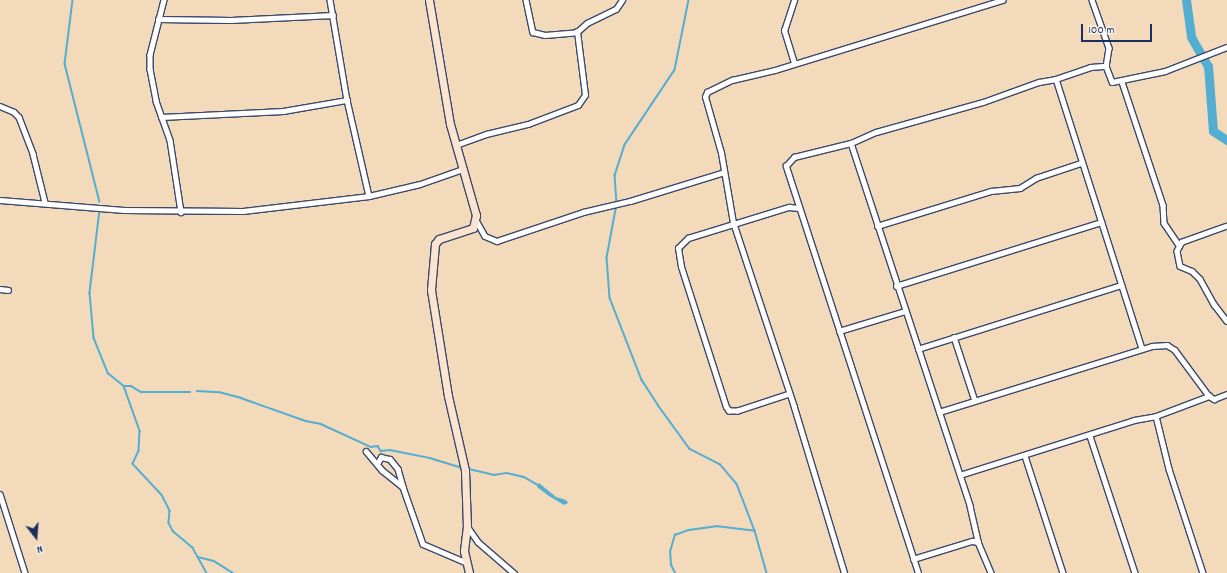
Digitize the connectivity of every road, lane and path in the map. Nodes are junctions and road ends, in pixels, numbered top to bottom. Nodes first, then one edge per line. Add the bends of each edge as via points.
1 (164, 0) edge
2 (330, 0) edge
3 (429, 0) edge
4 (526, 0) edge
5 (622, 0) edge
6 (794, 0) edge
7 (980, 0) edge
8 (1002, 0) edge
9 (1092, 0) edge
10 (983, 6) junction
11 (333, 15) junction
12 (158, 19) junction
13 (577, 32) junction
14 (1227, 47) edge
15 (794, 63) junction
16 (1106, 66) junction
17 (1056, 79) junction
18 (1122, 82) junction
19 (347, 100) junction
20 (0, 106) edge
21 (161, 117) junction
22 (851, 143) junction
23 (456, 145) junction
24 (1082, 163) junction
25 (463, 169) junction
26 (724, 172) junction
27 (369, 196) junction
28 (0, 200) edge
29 (45, 202) junction
30 (798, 208) junction
31 (180, 212) junction
32 (476, 220) junction
33 (1101, 222) junction
34 (733, 223) junction
35 (877, 226) junction
36 (1227, 226) edge
37 (1179, 245) junction
38 (1121, 285) junction
39 (896, 286) junction
40 (0, 289) edge
41 (8, 290) dead end
42 (905, 311) junction
43 (1227, 321) edge
44 (839, 331) junction
45 (954, 337) junction
46 (1142, 348) junction
47 (918, 349) junction
48 (789, 394) junction
49 (1227, 394) edge
50 (1209, 396) junction
51 (975, 401) junction
52 (939, 412) junction
53 (1156, 416) junction
54 (1090, 436) junction
55 (366, 451) dead end
56 (1025, 456) junction
57 (377, 464) junction
58 (960, 475) junction
59 (403, 488) junction
60 (0, 494) edge
61 (467, 526) junction
62 (978, 542) junction
63 (913, 559) junction
64 (465, 562) junction
65 (25, 573) edge
66 (469, 573) edge
67 (514, 573) edge
68 (844, 573) edge
69 (918, 573) edge
70 (991, 573) edge
71 (1063, 573) edge
72 (1135, 573) edge
73 (1203, 573) edge

1 - 12 street
2 - 11 street
3 - 23 street
4 - 13 street via 533,32 545,35
5 - 13 street via 616,9 587,23
6 - 15 street via 784,30
7 - 10 street
8 - 10 street
9 - 16 street via 1109,48
10 - 15 street
11 - 12 street via 231,20
11 - 19 street
12 - 21 street via 150,55 150,69
13 - 23 street via 585,95 578,106
14 - 18 street via 1165,71
15 - 26 street via 732,80 706,92 705,102 721,153
16 - 17 street via 1090,67
16 - 18 street via 1112,82
17 - 22 street via 876,132
17 - 24 street
18 - 37 street via 1163,204 1164,223
19 - 21 street via 283,111
19 - 27 street
20 - 29 street via 14,112 19,118 33,154
21 - 31 street via 170,140
22 - 30 street via 789,160 786,172
22 - 35 street
23 - 25 street
24 - 33 street
24 - 35 street via 1036,178 1020,188 991,191
25 - 27 street via 420,184
25 - 32 street
26 - 32 street via 630,201 583,212 543,228 497,241 485,236
26 - 34 street
27 - 31 street via 243,211
28 - 29 street
29 - 31 street via 124,210
30 - 34 street via 789,207
30 - 44 street
32 - 61 street via 473,228 440,239 435,244 431,290 448,396 465,470
33 - 38 street
33 - 39 street
34 - 48 street
34 - 48 street via 688,238 678,248 718,386 726,407 734,412
35 - 39 street
36 - 37 street
37 - 43 street via 1177,251 1180,266 1192,271 1200,279
38 - 45 street
38 - 46 street
39 - 42 street
40 - 41 street
42 - 44 street
42 - 47 street
44 - 63 street
45 - 47 street
45 - 51 street
46 - 50 street via 1167,345 1175,350
46 - 51 street
47 - 52 street
48 - 68 street
49 - 50 street via 1214,399
50 - 53 street
51 - 52 street
52 - 58 street
53 - 54 street via 1134,420
53 - 73 street via 1169,469
54 - 56 street
54 - 72 street
55 - 57 street
56 - 58 street
56 - 71 street
57 - 59 street
57 - 59 street via 381,457 390,459 398,469
58 - 62 street
59 - 64 street via 423,544
60 - 65 street
61 - 64 street
61 - 67 street via 478,542
62 - 63 street via 966,542
62 - 70 street
63 - 69 street
64 - 66 street

